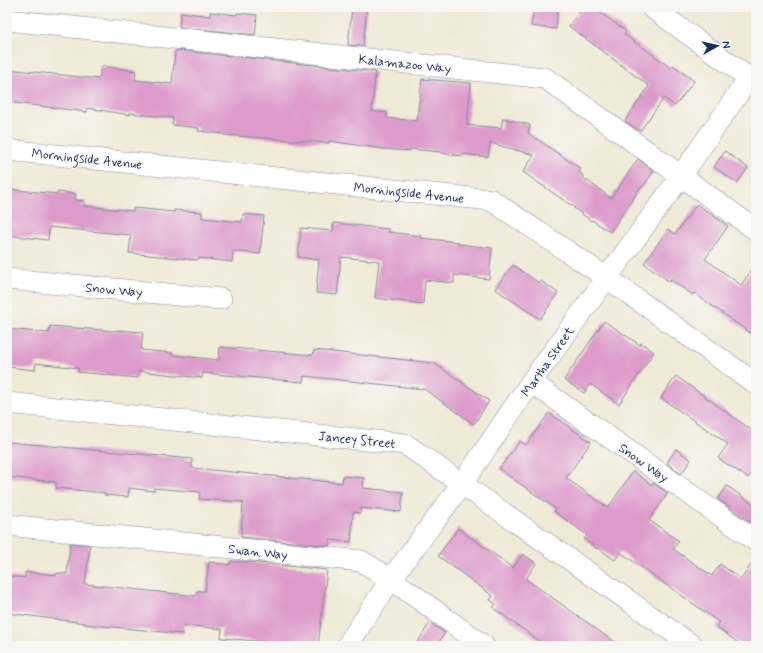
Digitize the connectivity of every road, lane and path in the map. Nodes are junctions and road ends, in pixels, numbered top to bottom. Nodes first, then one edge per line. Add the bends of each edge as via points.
1 (651, 7) edge
2 (7, 20) edge
3 (752, 80) edge
4 (7, 150) edge
5 (681, 176) junction
6 (756, 230) edge
7 (606, 278) junction
8 (7, 279) edge
9 (221, 299) dead end
10 (531, 382) junction
11 (756, 384) edge
12 (7, 403) edge
13 (462, 484) junction
14 (7, 525) edge
15 (756, 541) edge
16 (391, 579) junction
17 (347, 646) edge
18 (484, 646) edge
19 (693, 646) edge

1 - 3 street
2 - 5 street, Kalamazoo Way via 545,78
3 - 5 street, Martha Street
4 - 7 street, Morningside Avenue via 491,200
5 - 6 street, Kalamazoo Way
5 - 7 street, Martha Street
7 - 10 street, Martha Street
7 - 11 street, Morningside Avenue
8 - 9 street, Snow Way
10 - 13 street, Martha Street
10 - 15 street, Snow Way
12 - 13 street, Jancey Street via 405,444
13 - 16 street, Martha Street
13 - 19 street, Jancey Street
14 - 16 street, Swan Way via 361,561
16 - 17 street, Martha Street
16 - 18 street, Swan Way

